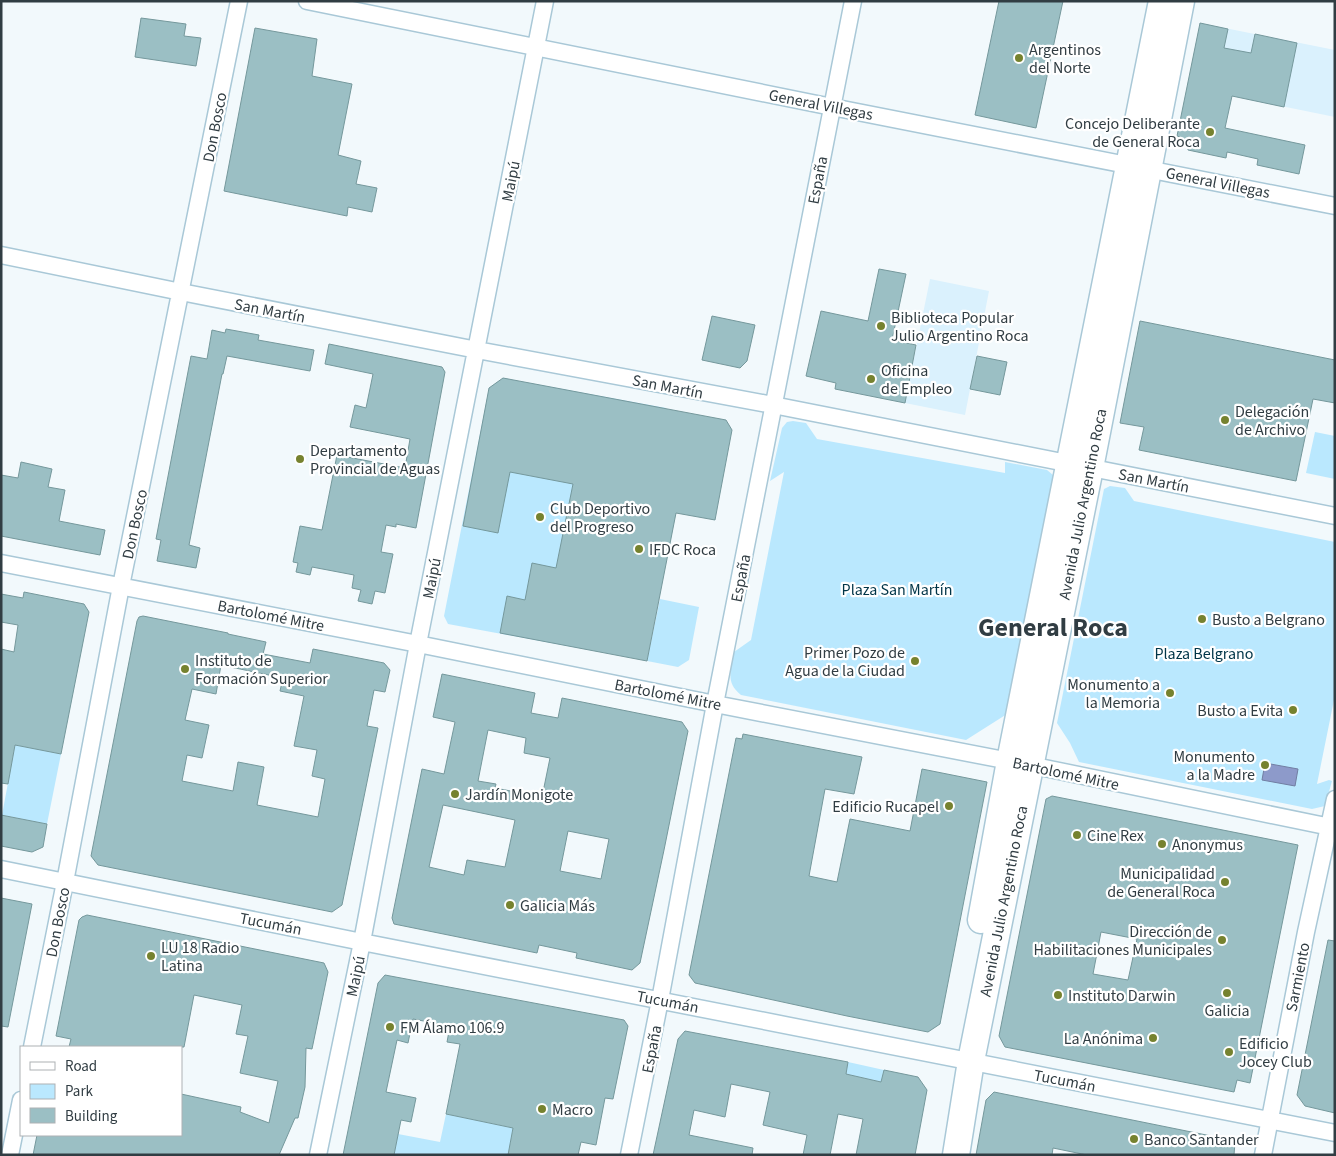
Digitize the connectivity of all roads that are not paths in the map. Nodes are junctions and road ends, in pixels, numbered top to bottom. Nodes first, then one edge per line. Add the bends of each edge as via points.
1 (239, 1) edge
2 (307, 1) edge
3 (545, 1) edge
4 (853, 1) edge
5 (1162, 1) edge
6 (1181, 1) edge
7 (536, 47) junction
8 (832, 107) junction
9 (1138, 166) junction
10 (1335, 206) edge
11 (1, 255) edge
12 (181, 292) junction
13 (476, 350) junction
14 (773, 405) junction
15 (1079, 466) junction
16 (1335, 516) edge
17 (1, 563) edge
18 (121, 586) junction
19 (418, 644) junction
20 (715, 704) junction
21 (1020, 763) junction
22 (1335, 800) edge
23 (1332, 828) edge
24 (1, 869) edge
25 (65, 882) junction
26 (362, 942) junction
27 (660, 1000) junction
28 (32, 1046) edge
29 (963, 1059) junction
30 (20, 1105) edge
31 (1269, 1120) junction
32 (1335, 1132) edge
33 (10, 1155) edge
34 (318, 1155) edge
35 (629, 1155) edge
36 (938, 1155) edge
37 (956, 1155) edge
38 (1262, 1155) edge

1 - 12 street, Don Bosco
2 - 7 street, General Villegas
3 - 7 street, Maipú
4 - 8 street, España
5 - 9 main road, Avenida Julio Argentino Roca
6 - 9 main road, Avenida Julio Argentino Roca
7 - 8 street, General Villegas
7 - 13 street, Maipú
8 - 9 street, General Villegas
8 - 14 street, España
9 - 10 street, General Villegas
9 - 15 main road, Avenida Julio Argentino Roca
11 - 12 street, San Martín
12 - 13 street, San Martín
12 - 18 street, Don Bosco
13 - 14 street, San Martín
13 - 19 street, Maipú
14 - 15 street, San Martín
14 - 20 street, España
15 - 16 street, San Martín
15 - 21 main road, Avenida Julio Argentino Roca
17 - 18 street, Bartolomé Mitre
18 - 19 street, Bartolomé Mitre
18 - 25 street, Don Bosco
19 - 20 street, Bartolomé Mitre
19 - 26 street, Maipú
20 - 21 street, Bartolomé Mitre
20 - 27 street, España
21 - 23 street, Bartolomé Mitre
21 - 29 main road, Avenida Julio Argentino Roca
22 - 23 street, Sarmiento
23 - 31 street, Sarmiento via 1306,932
24 - 25 street, Tucumán
25 - 26 street, Tucumán
25 - 28 street, Don Bosco
26 - 27 street, Tucumán
26 - 34 street, Maipú
27 - 29 street, Tucumán
27 - 35 street, España
29 - 31 street, Tucumán
29 - 36 main road, Avenida Julio Argentino Roca
29 - 37 main road, Avenida Julio Argentino Roca
30 - 33 street
31 - 32 street, Tucumán
31 - 38 street, Sarmiento

